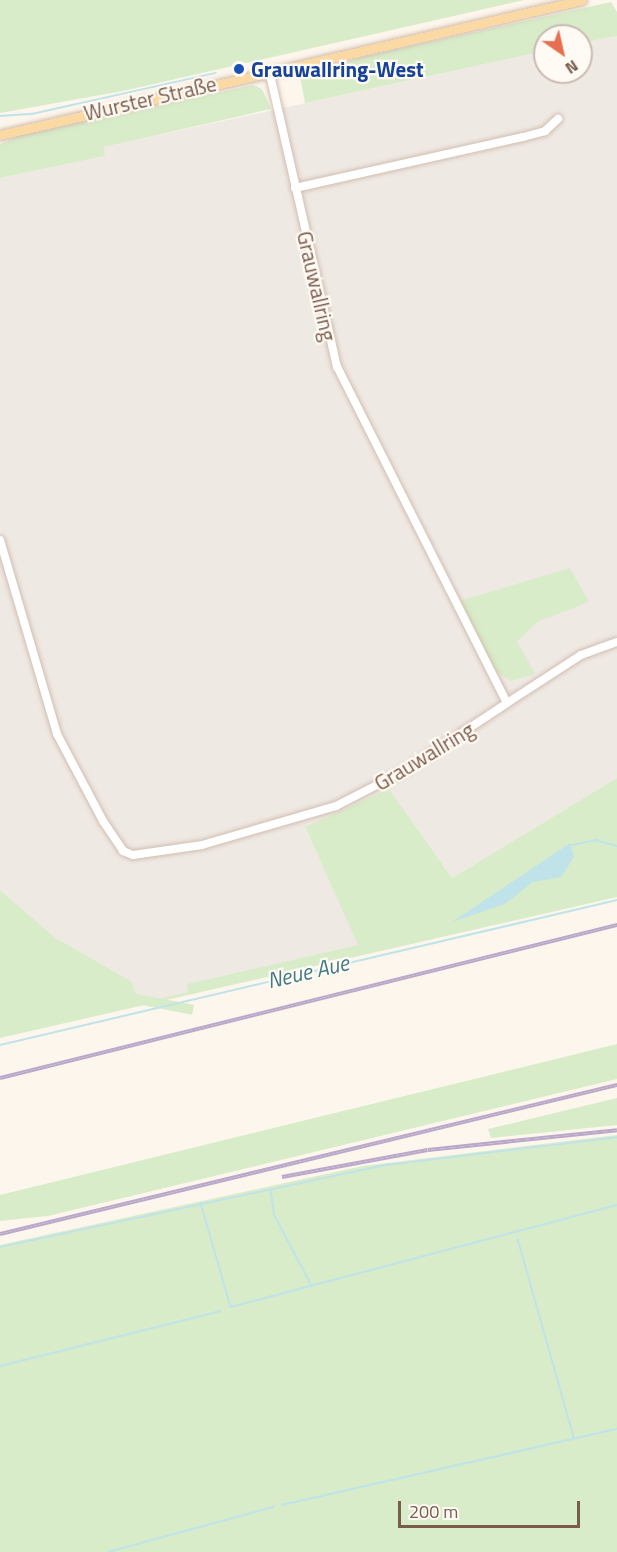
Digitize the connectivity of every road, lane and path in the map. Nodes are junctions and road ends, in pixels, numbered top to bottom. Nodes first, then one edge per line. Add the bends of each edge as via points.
1 (582, 0) edge
2 (269, 71) junction
3 (558, 119) dead end
4 (0, 135) edge
5 (295, 188) junction
6 (0, 540) edge
7 (617, 642) edge
8 (507, 703) junction

1 - 2 main road, Wurster Straße
2 - 4 main road, Wurster Straße
2 - 5 street, Grauwallring
3 - 5 street via 544,131 523,137
5 - 8 street, Grauwallring via 325,330 347,393
6 - 8 street, Grauwallring via 57,734 103,821 123,851 133,855 202,845 336,806 404,771
7 - 8 street via 581,655

